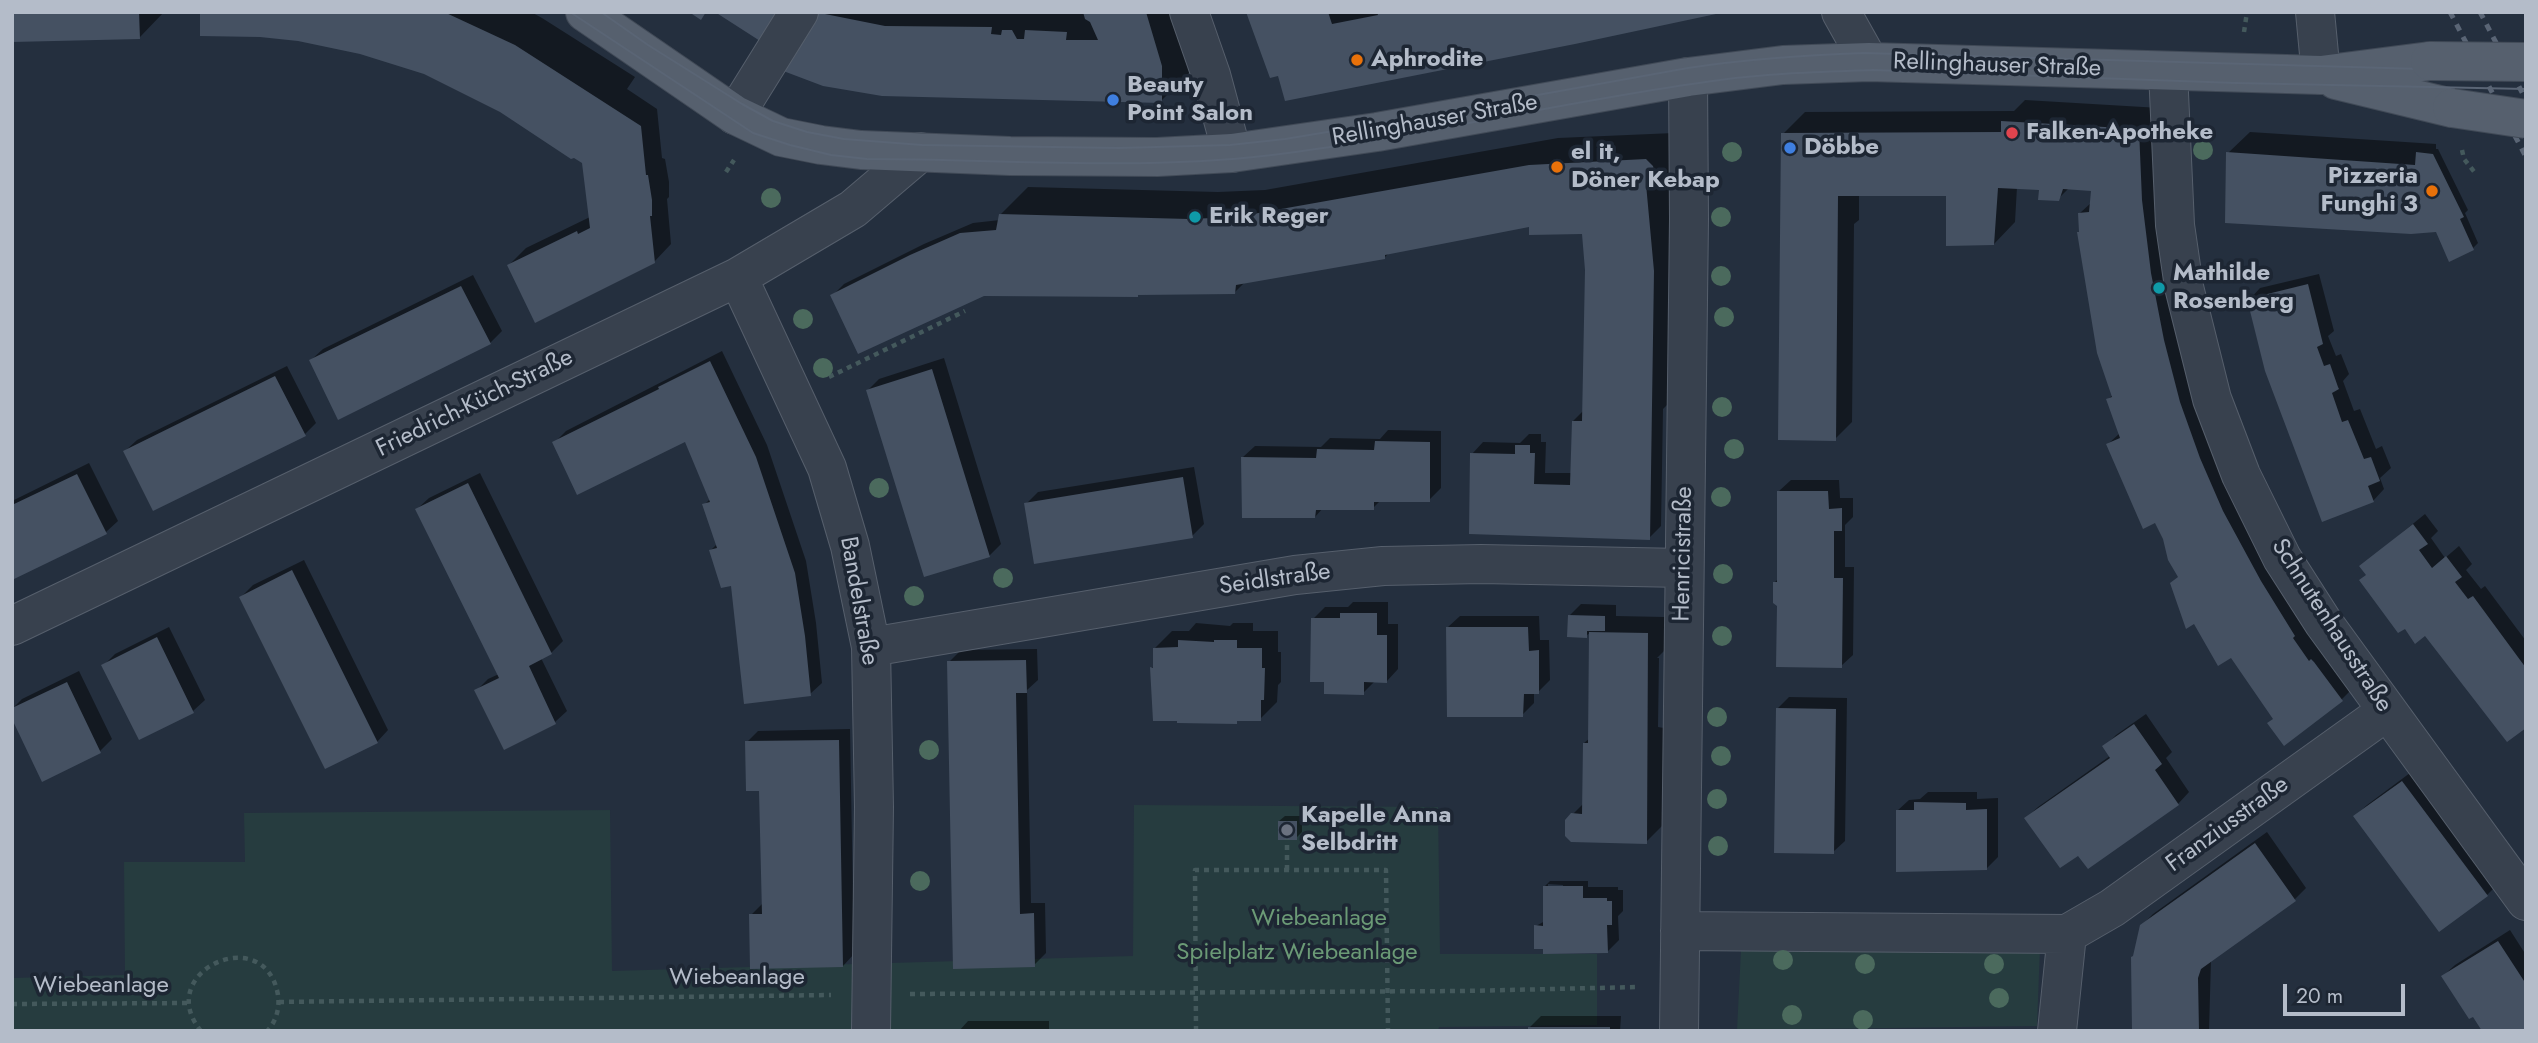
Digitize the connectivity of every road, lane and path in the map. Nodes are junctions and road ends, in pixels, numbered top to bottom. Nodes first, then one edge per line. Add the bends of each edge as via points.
1 (585, 12) edge
2 (799, 12) edge
3 (1189, 12) edge
4 (1841, 12) edge
5 (2315, 12) edge
6 (1869, 62) junction
7 (2526, 62) edge
8 (2168, 71) junction
9 (2321, 75) junction
10 (1688, 77) junction
11 (735, 115) junction
12 (2526, 119) edge
13 (920, 152) junction
14 (1232, 153) junction
15 (738, 277) junction
16 (965, 311) dead end
17 (825, 379) dead end
18 (1683, 568) junction
19 (12, 626) edge
20 (871, 647) junction
21 (2387, 712) junction
22 (1287, 839) dead end
23 (1287, 870) junction
24 (2526, 901) edge
25 (1680, 931) junction
26 (2067, 934) junction
27 (1679, 986) junction
28 (1388, 990) junction
29 (1195, 992) junction
30 (279, 1002) junction
31 (190, 1003) junction
32 (12, 1004) edge
33 (870, 1012) edge
34 (201, 1031) edge
35 (267, 1031) edge
36 (1196, 1031) edge
37 (1388, 1031) edge
38 (1679, 1031) edge
39 (2057, 1031) edge

1 - 11 main road, Rellinghauser Straße
2 - 11 street
3 - 14 street
4 - 6 street
5 - 9 street
6 - 8 main road, Rellinghauser Straße
6 - 10 main road, Rellinghauser Straße via 1783,65
7 - 9 main road, Rellinghauser Straße, bridge via 2430,61
8 - 9 main road, Rellinghauser Straße
8 - 21 street, Schnutenhausstraße via 2179,250 2212,399 2241,475 2282,558
9 - 12 main road, Rellinghauser Straße, bridge via 2452,108
10 - 14 main road, Rellinghauser Straße
10 - 18 street, Henricistraße
11 - 13 main road, Rellinghauser Straße via 768,132 806,143
13 - 14 main road, Rellinghauser Straße via 1120,157
13 - 15 street, Friedrich-Küch-Straße via 853,209
15 - 19 street, Friedrich-Küch-Straße
15 - 20 street, Bandelstraße via 827,468 850,546
16 - 17 path
18 - 20 street, Seidlstraße via 1383,566 1295,575
18 - 25 street, Henricistraße
20 - 33 street, Bandelstraße
21 - 24 street, Schnutenhausstraße
21 - 26 street, Franziusstraße via 2112,908
22 - 23 path
23 - 28 path via 1386,870
23 - 29 path via 1195,870
25 - 26 street
25 - 27 street, Henricistraße
26 - 39 street
27 - 28 path, Wiebeanlage
27 - 38 street, Henricistraße
28 - 29 path, Wiebeanlage
28 - 37 path
29 - 33 path, Wiebeanlage
29 - 36 path
30 - 31 path, Wiebeanlage via 270,975 248,959 234,957 203,971
30 - 33 path, Wiebeanlage
30 - 35 path
31 - 32 path, Wiebeanlage
31 - 34 path, Wiebeanlage

